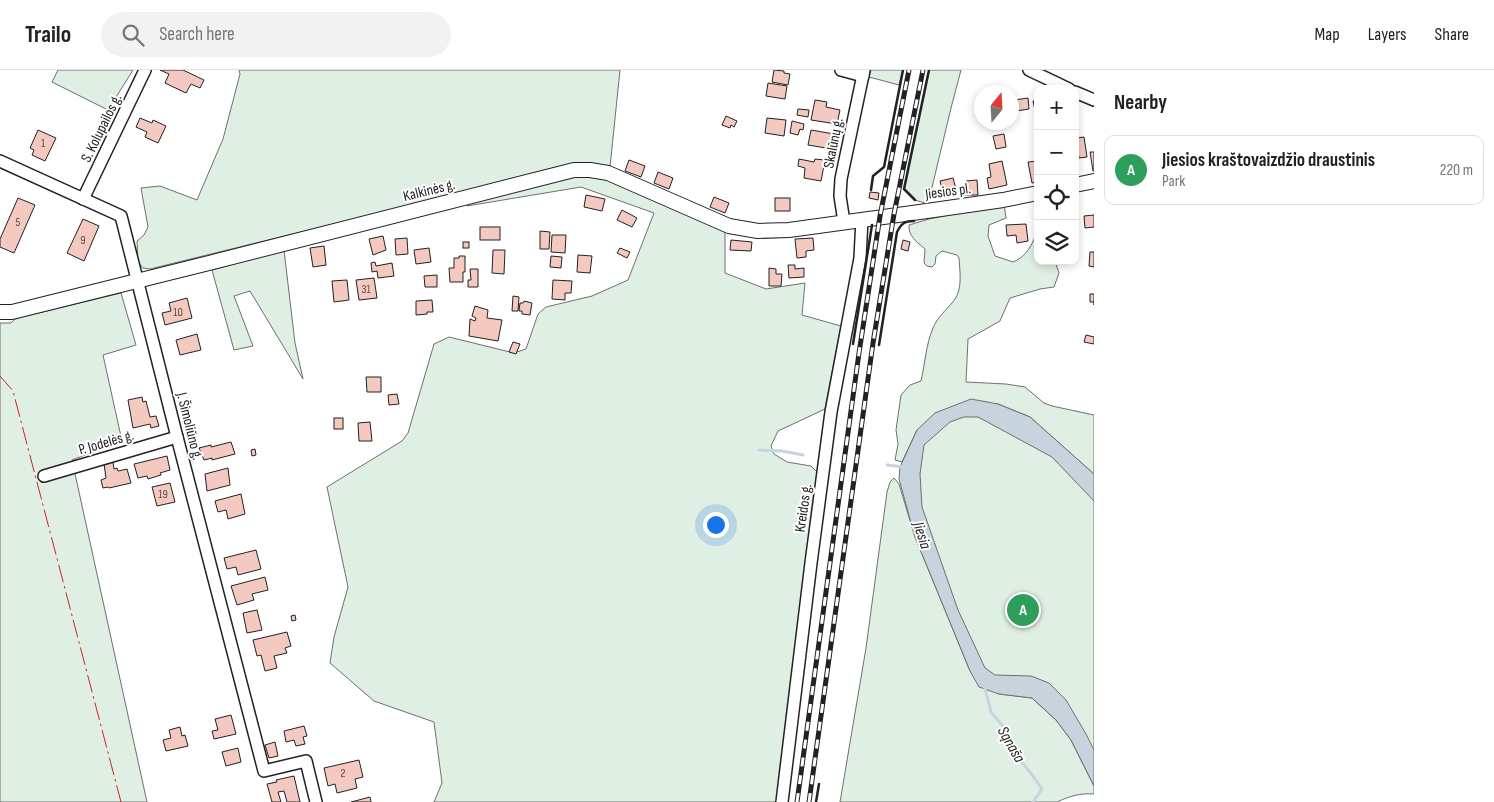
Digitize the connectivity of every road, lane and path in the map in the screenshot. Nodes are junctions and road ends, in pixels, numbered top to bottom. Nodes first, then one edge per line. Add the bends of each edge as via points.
1 (145, 70) edge
2 (841, 70) edge
3 (1029, 70) edge
4 (863, 73) edge
5 (1061, 85) edge
6 (1079, 94) edge
7 (1094, 100) edge
8 (0, 161) edge
9 (1094, 181) edge
10 (1079, 184) edge
11 (1034, 194) edge
12 (83, 199) junction
13 (862, 219) junction
14 (844, 222) junction
15 (137, 280) junction
16 (0, 312) edge
17 (177, 437) junction
18 (44, 476) dead end
19 (316, 802) edge
20 (782, 802) edge

1 - 12 street, S. Kolupailos g.
2 - 4 street
3 - 5 street
4 - 14 street, Skalūnų g. via 841,179
6 - 7 street
8 - 12 street, J. Šimoliūno g.
9 - 10 main road
11 - 13 main road, Jiesios pl.
12 - 15 street, J. Šimoliūno g. via 122,216
13 - 14 main road, Kalkinės g.
13 - 20 street, Kreidos g. via 860,258 831,412
14 - 15 main road, Kalkinės g. via 789,230 758,231 730,226 608,173 574,170
15 - 16 main road, Kalkinės g. via 12,312
15 - 17 street, J. Šimoliūno g.
17 - 18 street, P. Jodelės g.
17 - 19 street, J. Šimoliūno g. via 264,771 306,761

